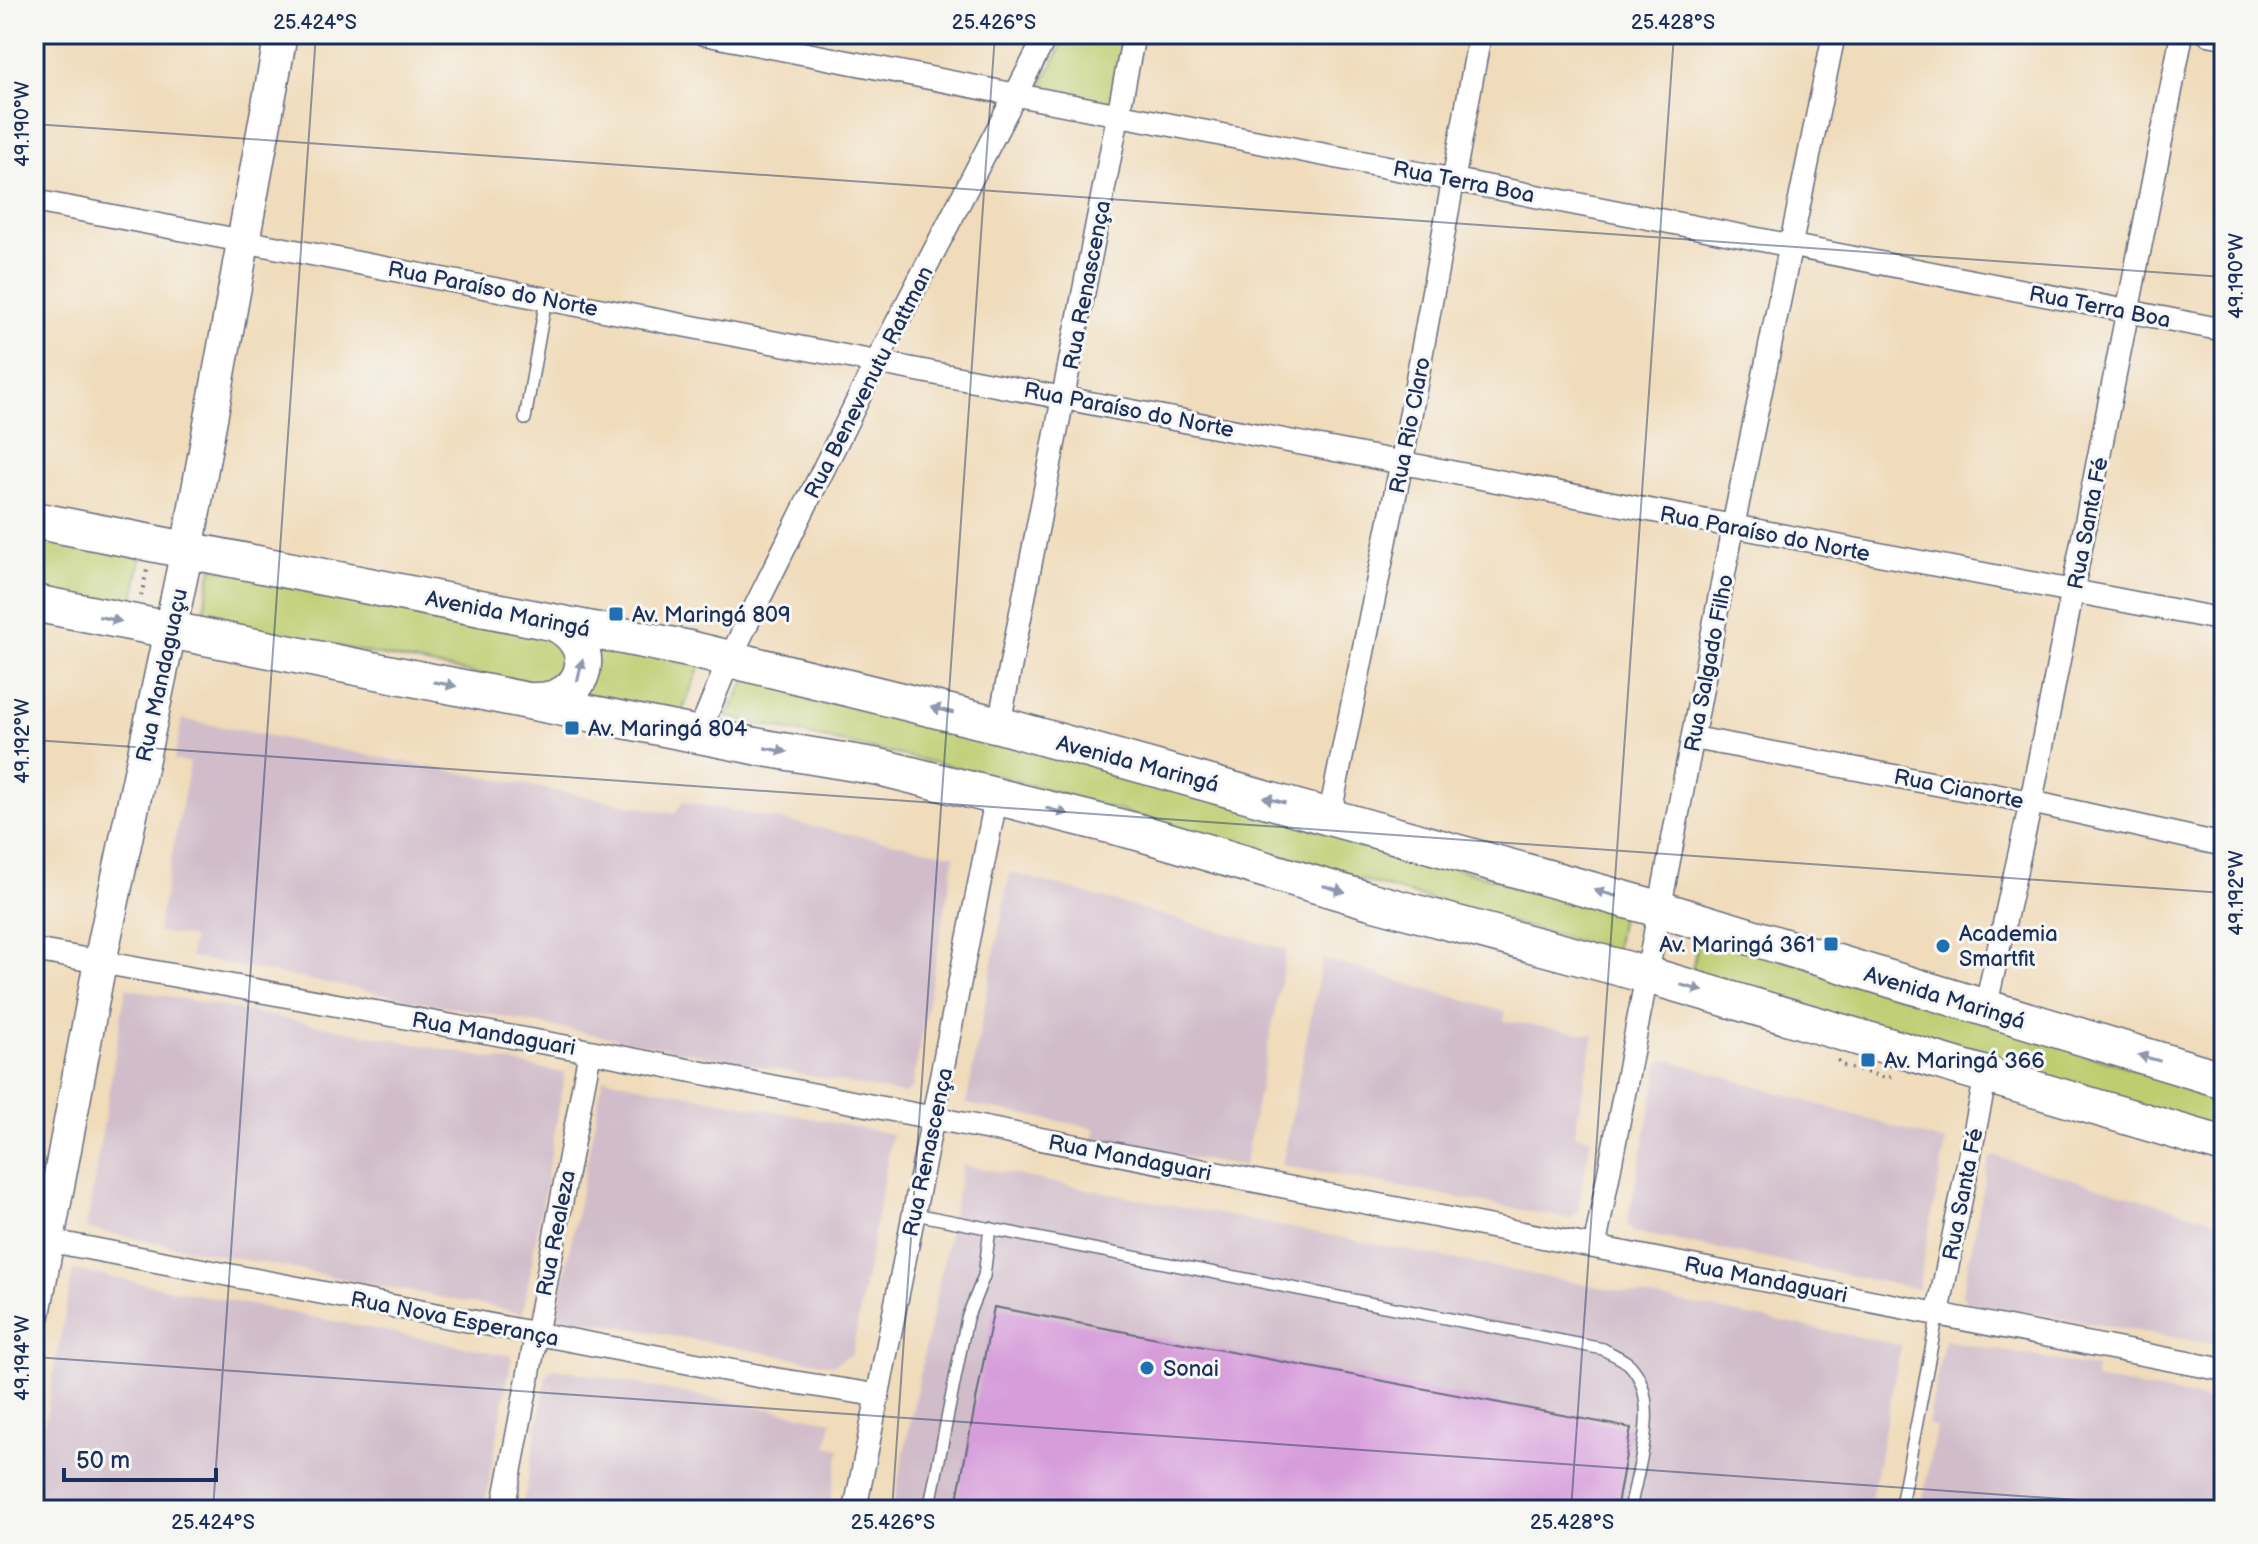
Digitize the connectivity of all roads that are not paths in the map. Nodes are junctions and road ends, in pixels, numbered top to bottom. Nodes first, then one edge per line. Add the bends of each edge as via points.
1 (281, 34) edge
2 (704, 34) edge
3 (1047, 34) edge
4 (1134, 34) edge
5 (1480, 34) edge
6 (1834, 34) edge
7 (2182, 34) edge
8 (2208, 34) edge
9 (2224, 37) edge
10 (1016, 94) junction
11 (1119, 113) junction
12 (1456, 179) junction
13 (34, 201) edge
14 (242, 241) junction
15 (1791, 244) junction
16 (546, 299) junction
17 (2128, 311) junction
18 (2224, 330) edge
19 (877, 361) junction
20 (1065, 397) junction
21 (525, 419) dead end
22 (1402, 461) junction
23 (34, 520) edge
24 (1733, 527) junction
25 (187, 550) junction
26 (2073, 591) junction
27 (34, 603) edge
28 (2224, 620) edge
29 (553, 622) junction
30 (170, 632) junction
31 (730, 658) junction
32 (534, 701) junction
33 (999, 725) junction
34 (698, 735) junction
35 (1694, 738) junction
36 (997, 794) junction
37 (2031, 802) junction
38 (1330, 814) junction
39 (2224, 845) edge
40 (1659, 909) junction
41 (34, 950) edge
42 (100, 962) junction
43 (1647, 975) junction
44 (1985, 1010) junction
45 (590, 1051) junction
46 (1986, 1075) junction
47 (2224, 1080) edge
48 (934, 1120) junction
49 (2224, 1145) edge
50 (915, 1214) junction
51 (990, 1228) junction
52 (41, 1239) edge
53 (1595, 1245) junction
54 (1938, 1313) junction
55 (34, 1314) edge
56 (535, 1334) junction
57 (2224, 1370) edge
58 (876, 1395) junction
59 (503, 1510) edge
60 (855, 1510) edge
61 (929, 1510) edge
62 (1630, 1510) edge
63 (1900, 1510) edge

1 - 14 street, Rua Mandaguaçu
2 - 10 street, Rua Terra Boa
3 - 10 street, Rua Benevenutu Rattman
4 - 11 street, Rua Renascença
5 - 12 street, Rua Rio Claro
6 - 15 street, Rua Salgado Filho
7 - 17 street, Rua Santa Fé
8 - 9 street
10 - 11 street, Rua Terra Boa
10 - 19 street, Rua Benevenutu Rattman
11 - 12 street, Rua Terra Boa
11 - 20 street, Rua Renascença
12 - 15 street, Rua Terra Boa
12 - 22 street, Rua Rio Claro
13 - 14 street, Rua Paraíso do Norte
14 - 16 street, Rua Paraíso do Norte
14 - 25 street, Rua Mandaguaçu
15 - 17 street, Rua Terra Boa
15 - 24 street, Rua Salgado Filho
16 - 19 street, Rua Paraíso do Norte
16 - 21 lane
17 - 18 street, Rua Terra Boa
17 - 26 street, Rua Santa Fé
19 - 20 street, Rua Paraíso do Norte
19 - 31 street, Rua Benevenutu Rattman
20 - 22 street, Rua Paraíso do Norte
20 - 33 street, Rua Renascença
22 - 24 street, Rua Paraíso do Norte
22 - 38 street, Rua Rio Claro
23 - 25 main road, Avenida Maringá
24 - 26 street, Rua Paraíso do Norte
24 - 35 street, Rua Salgado Filho
25 - 29 main road, Avenida Maringá
25 - 30 street, Rua Mandaguaçu
26 - 28 street, Rua Paraíso do Norte
26 - 37 street, Rua Santa Fé
27 -> 30 main road
29 - 31 main road, Avenida Maringá
32 -> 29 main road via 565,696 582,670 577,640
30 -> 32 main road
30 - 42 street, Rua Mandaguaçu
33 -> 31 main road, Avenida Maringá
31 - 34 street, Rua Benevenutu Rattman
32 - 34 main road
38 -> 33 main road, Avenida Maringá
34 -> 36 main road
35 - 37 street, Rua Cianorte
35 - 40 street, Rua Salgado Filho
36 -> 43 main road
36 - 48 street, Rua Renascença
37 - 39 street, Rua Cianorte
37 - 44 street, Rua Santa Fé
40 -> 38 main road, Avenida Maringá
40 - 43 street, Rua Salgado Filho
40 - 44 main road, Avenida Maringá
41 - 42 street, Rua Mandaguari
42 - 45 street, Rua Mandaguari
42 - 52 street, Rua Mandaguaçu
43 -> 46 main road
43 - 53 street, Rua Salgado Filho
47 -> 44 main road, Avenida Maringá
45 - 48 street, Rua Mandaguari
45 - 56 street, Rua Realeza
46 - 49 main road
46 - 54 street, Rua Santa Fé
48 - 50 street, Rua Renascença
48 - 53 street, Rua Mandaguari
50 - 51 lane
50 - 58 street, Rua Renascença
51 - 61 lane via 984,1276 967,1318
51 - 62 lane via 1603,1349 1629,1365 1644,1389 1646,1420
52 - 55 street, Rua Mandaguaçu
52 - 56 street, Rua Nova Esperança
53 - 54 street, Rua Mandaguari
54 - 57 street, Rua Mandaguari
54 - 63 lane
56 - 58 street, Rua Nova Esperança
56 - 59 street, Rua Realeza
58 - 60 street, Rua Renascença

